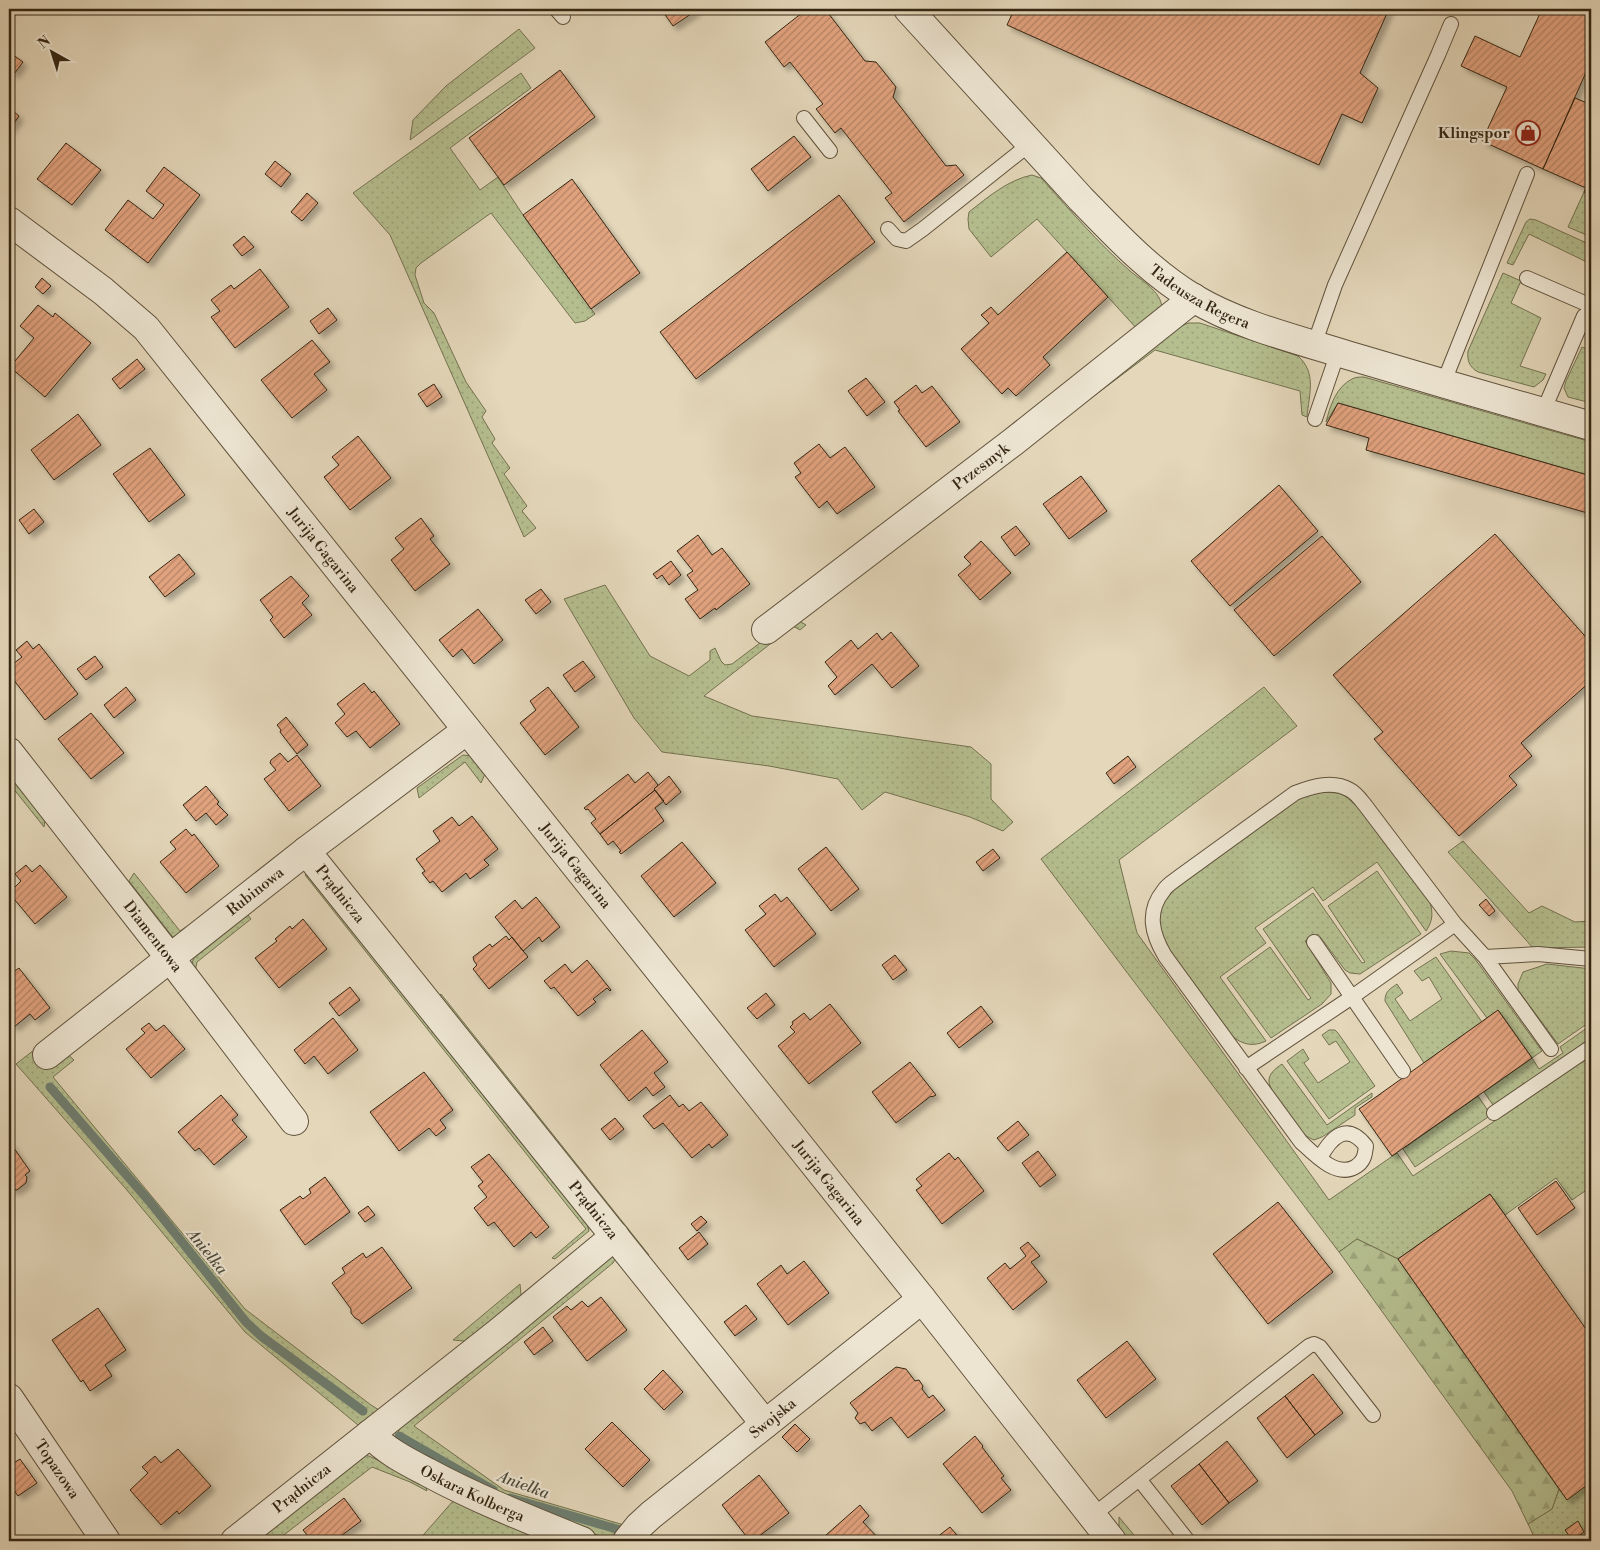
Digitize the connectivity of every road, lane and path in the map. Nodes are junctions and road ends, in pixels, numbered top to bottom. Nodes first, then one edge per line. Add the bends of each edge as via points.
1 (908, 9) edge
2 (1451, 24) dead end
3 (804, 118) dead end
4 (1031, 143) junction
5 (830, 152) dead end
6 (1526, 174) dead end
7 (9, 221) edge
8 (888, 229) dead end
9 (1527, 278) dead end
10 (1194, 298) junction
11 (1589, 310) edge
12 (1326, 349) junction
13 (1442, 384) junction
14 (1543, 412) junction
15 (1315, 419) dead end
16 (1591, 426) edge
17 (766, 630) dead end
18 (467, 730) junction
19 (9, 752) edge
20 (306, 851) junction
21 (1455, 924) junction
22 (1314, 942) dead end
23 (1485, 957) junction
24 (170, 958) junction
25 (1591, 959) edge
26 (1352, 997) junction
27 (1591, 1047) edge
28 (1550, 1049) dead end
29 (47, 1055) dead end
30 (1246, 1068) junction
31 (1403, 1071) dead end
32 (1494, 1113) dead end
33 (294, 1121) dead end
34 (1320, 1158) dead end
35 (615, 1236) junction
36 (922, 1299) junction
37 (9, 1398) edge
38 (1373, 1415) dead end
39 (765, 1424) junction
40 (370, 1434) junction
41 (1139, 1479) junction
42 (1092, 1516) junction
43 (106, 1541) edge
44 (235, 1541) edge
45 (582, 1541) edge
46 (627, 1541) edge
47 (1112, 1541) edge
48 (1188, 1541) edge

1 - 4 street, Tadeusza Regera
2 - 12 lane via 1335,285
3 - 5 lane
4 - 8 lane via 927,234 906,241 897,239
4 - 10 street, Tadeusza Regera via 1131,249 1159,274
6 - 13 lane
7 - 18 street, Jurija Gagarina via 146,328
9 - 11 lane
10 - 12 street, Tadeusza Regera via 1238,320
10 - 17 street, Przesmyk via 1013,442
11 - 14 lane
12 - 13 street, Tadeusza Regera
12 - 15 lane
13 - 14 street, Tadeusza Regera
14 - 16 street, Tadeusza Regera
18 - 20 street, Rubinowa
18 - 36 street, Jurija Gagarina
19 - 24 street, Diamentowa
20 - 24 street, Rubinowa
20 - 35 street, Prądnicza
21 - 23 lane
21 - 26 lane
21 - 30 lane via 1365,805 1350,790 1331,784 1312,786 1295,794 1178,877 1164,889 1153,909 1156,940 1165,956
22 - 26 lane
23 - 25 lane via 1538,954
23 - 28 lane
24 - 29 street, Rubinowa
24 - 33 street, Diamentowa
26 - 30 lane
26 - 31 lane
27 - 32 lane
30 - 34 lane via 1301,1142
35 - 39 street
35 - 40 street, Prądnicza
36 - 39 street, Swojska
36 - 42 street, Jurija Gagarina
37 - 43 street, Topazowa
38 - 41 lane via 1320,1347 1314,1344
39 - 46 street, Swojska via 651,1515
40 - 44 street, Prądnicza
40 - 45 street, Oskara Kolberga via 391,1453 443,1481
41 - 42 lane
41 - 48 lane
42 - 47 street, Jurija Gagarina

